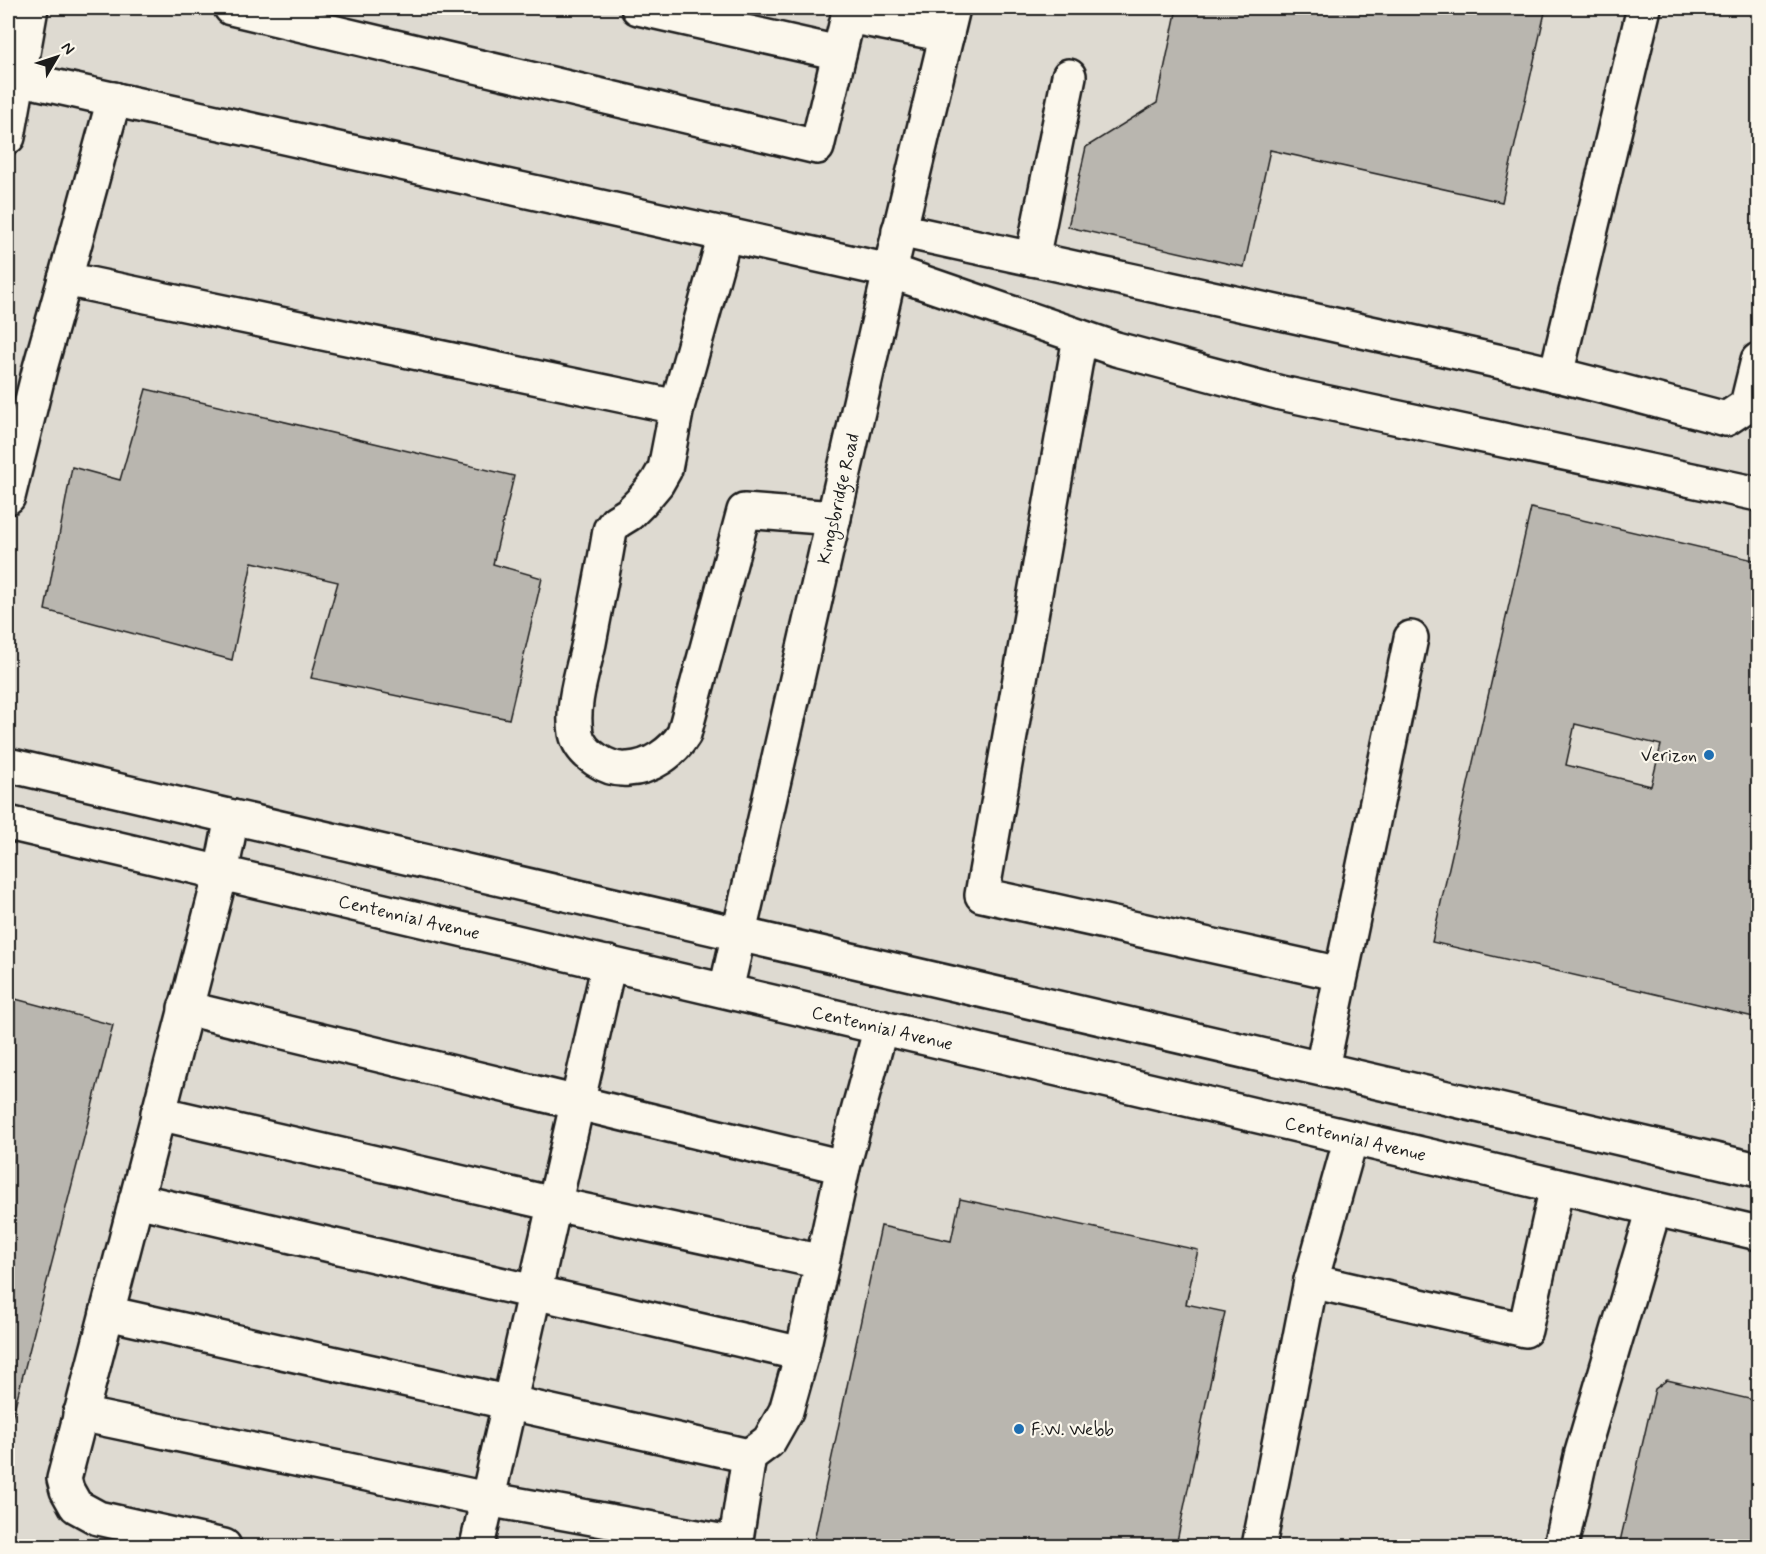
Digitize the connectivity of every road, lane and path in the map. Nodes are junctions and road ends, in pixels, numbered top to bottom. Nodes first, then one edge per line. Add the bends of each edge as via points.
1 (31, 8) edge
2 (231, 8) edge
3 (638, 8) edge
4 (1644, 8) edge
5 (849, 12) edge
6 (950, 21) edge
7 (839, 53) junction
8 (1069, 76) dead end
9 (14, 77) edge
10 (114, 99) junction
11 (8, 137) edge
12 (900, 230) junction
13 (725, 235) junction
14 (1032, 259) junction
15 (890, 272) junction
16 (65, 279) junction
17 (1080, 337) junction
18 (1758, 360) edge
19 (1556, 375) junction
20 (676, 407) junction
21 (1758, 494) edge
22 (8, 497) edge
23 (834, 518) junction
24 (1411, 638) dead end
25 (16, 763) edge
26 (232, 817) junction
27 (8, 823) edge
28 (221, 873) junction
29 (739, 933) junction
30 (609, 963) junction
31 (1341, 974) junction
32 (726, 990) junction
33 (185, 1008) junction
34 (881, 1027) junction
35 (1322, 1068) junction
36 (577, 1103) junction
37 (158, 1113) junction
38 (1351, 1138) junction
39 (843, 1167) junction
40 (1758, 1170) edge
41 (1557, 1186) junction
42 (135, 1200) junction
43 (554, 1204) junction
44 (1654, 1209) junction
45 (1758, 1233) edge
46 (822, 1262) junction
47 (1311, 1281) junction
48 (534, 1292) junction
49 (106, 1313) junction
50 (802, 1354) junction
51 (509, 1403) junction
52 (80, 1414) junction
53 (749, 1456) junction
54 (488, 1499) junction
55 (736, 1545) edge
56 (224, 1546) edge
57 (477, 1546) edge
58 (1259, 1546) edge
59 (1561, 1546) edge

1 - 9 main road
2 - 7 main road via 817,147
3 - 7 main road
4 - 19 main road
5 - 6 main road
5 - 7 main road
6 - 12 main road, Kingsbridge Road
8 - 14 main road
9 - 10 main road
9 - 11 main road
10 - 13 main road
10 - 16 main road
12 - 14 main road
12 - 15 main road, Kingsbridge Road
13 - 15 main road
13 - 20 main road
14 - 19 main road
15 - 17 main road
15 - 23 main road, Kingsbridge Road
16 - 20 main road
16 - 22 main road
17 - 21 main road via 1281,393
17 - 31 main road via 982,895
18 - 19 main road via 1747,405 1726,419
20 - 23 main road via 665,469 641,502 610,530 577,699 576,734 584,750 601,762 621,770 636,769 657,761 684,734 744,511
23 - 29 main road, Kingsbridge Road
24 - 31 main road
25 - 26 main road
26 - 28 main road
26 - 29 main road
27 - 28 main road, Centennial Avenue
28 - 30 main road, Centennial Avenue
28 - 33 main road
29 - 32 main road, Kingsbridge Road
29 - 35 main road
30 - 32 main road, Centennial Avenue
30 - 36 main road
31 - 35 main road
32 - 34 main road, Centennial Avenue
33 - 36 main road
33 - 37 main road
34 - 38 main road, Centennial Avenue
34 - 39 main road
35 - 40 main road
36 - 39 main road
36 - 43 main road
37 - 42 main road
37 - 43 main road
38 - 41 main road, Centennial Avenue
38 - 47 main road
39 - 46 main road
41 - 44 main road, Centennial Avenue
41 - 47 main road via 1525,1330
42 - 48 main road
42 - 49 main road
43 - 46 main road
43 - 48 main road
44 - 45 main road, Centennial Avenue
44 - 59 main road via 1581,1456
46 - 50 main road
47 - 58 main road
48 - 50 main road
48 - 51 main road
49 - 51 main road
49 - 52 main road
50 - 53 main road via 786,1411 770,1441
51 - 53 main road
51 - 54 main road
52 - 54 main road
52 - 56 main road via 64,1479 76,1506 98,1518
53 - 55 main road
54 - 55 main road
54 - 57 main road

